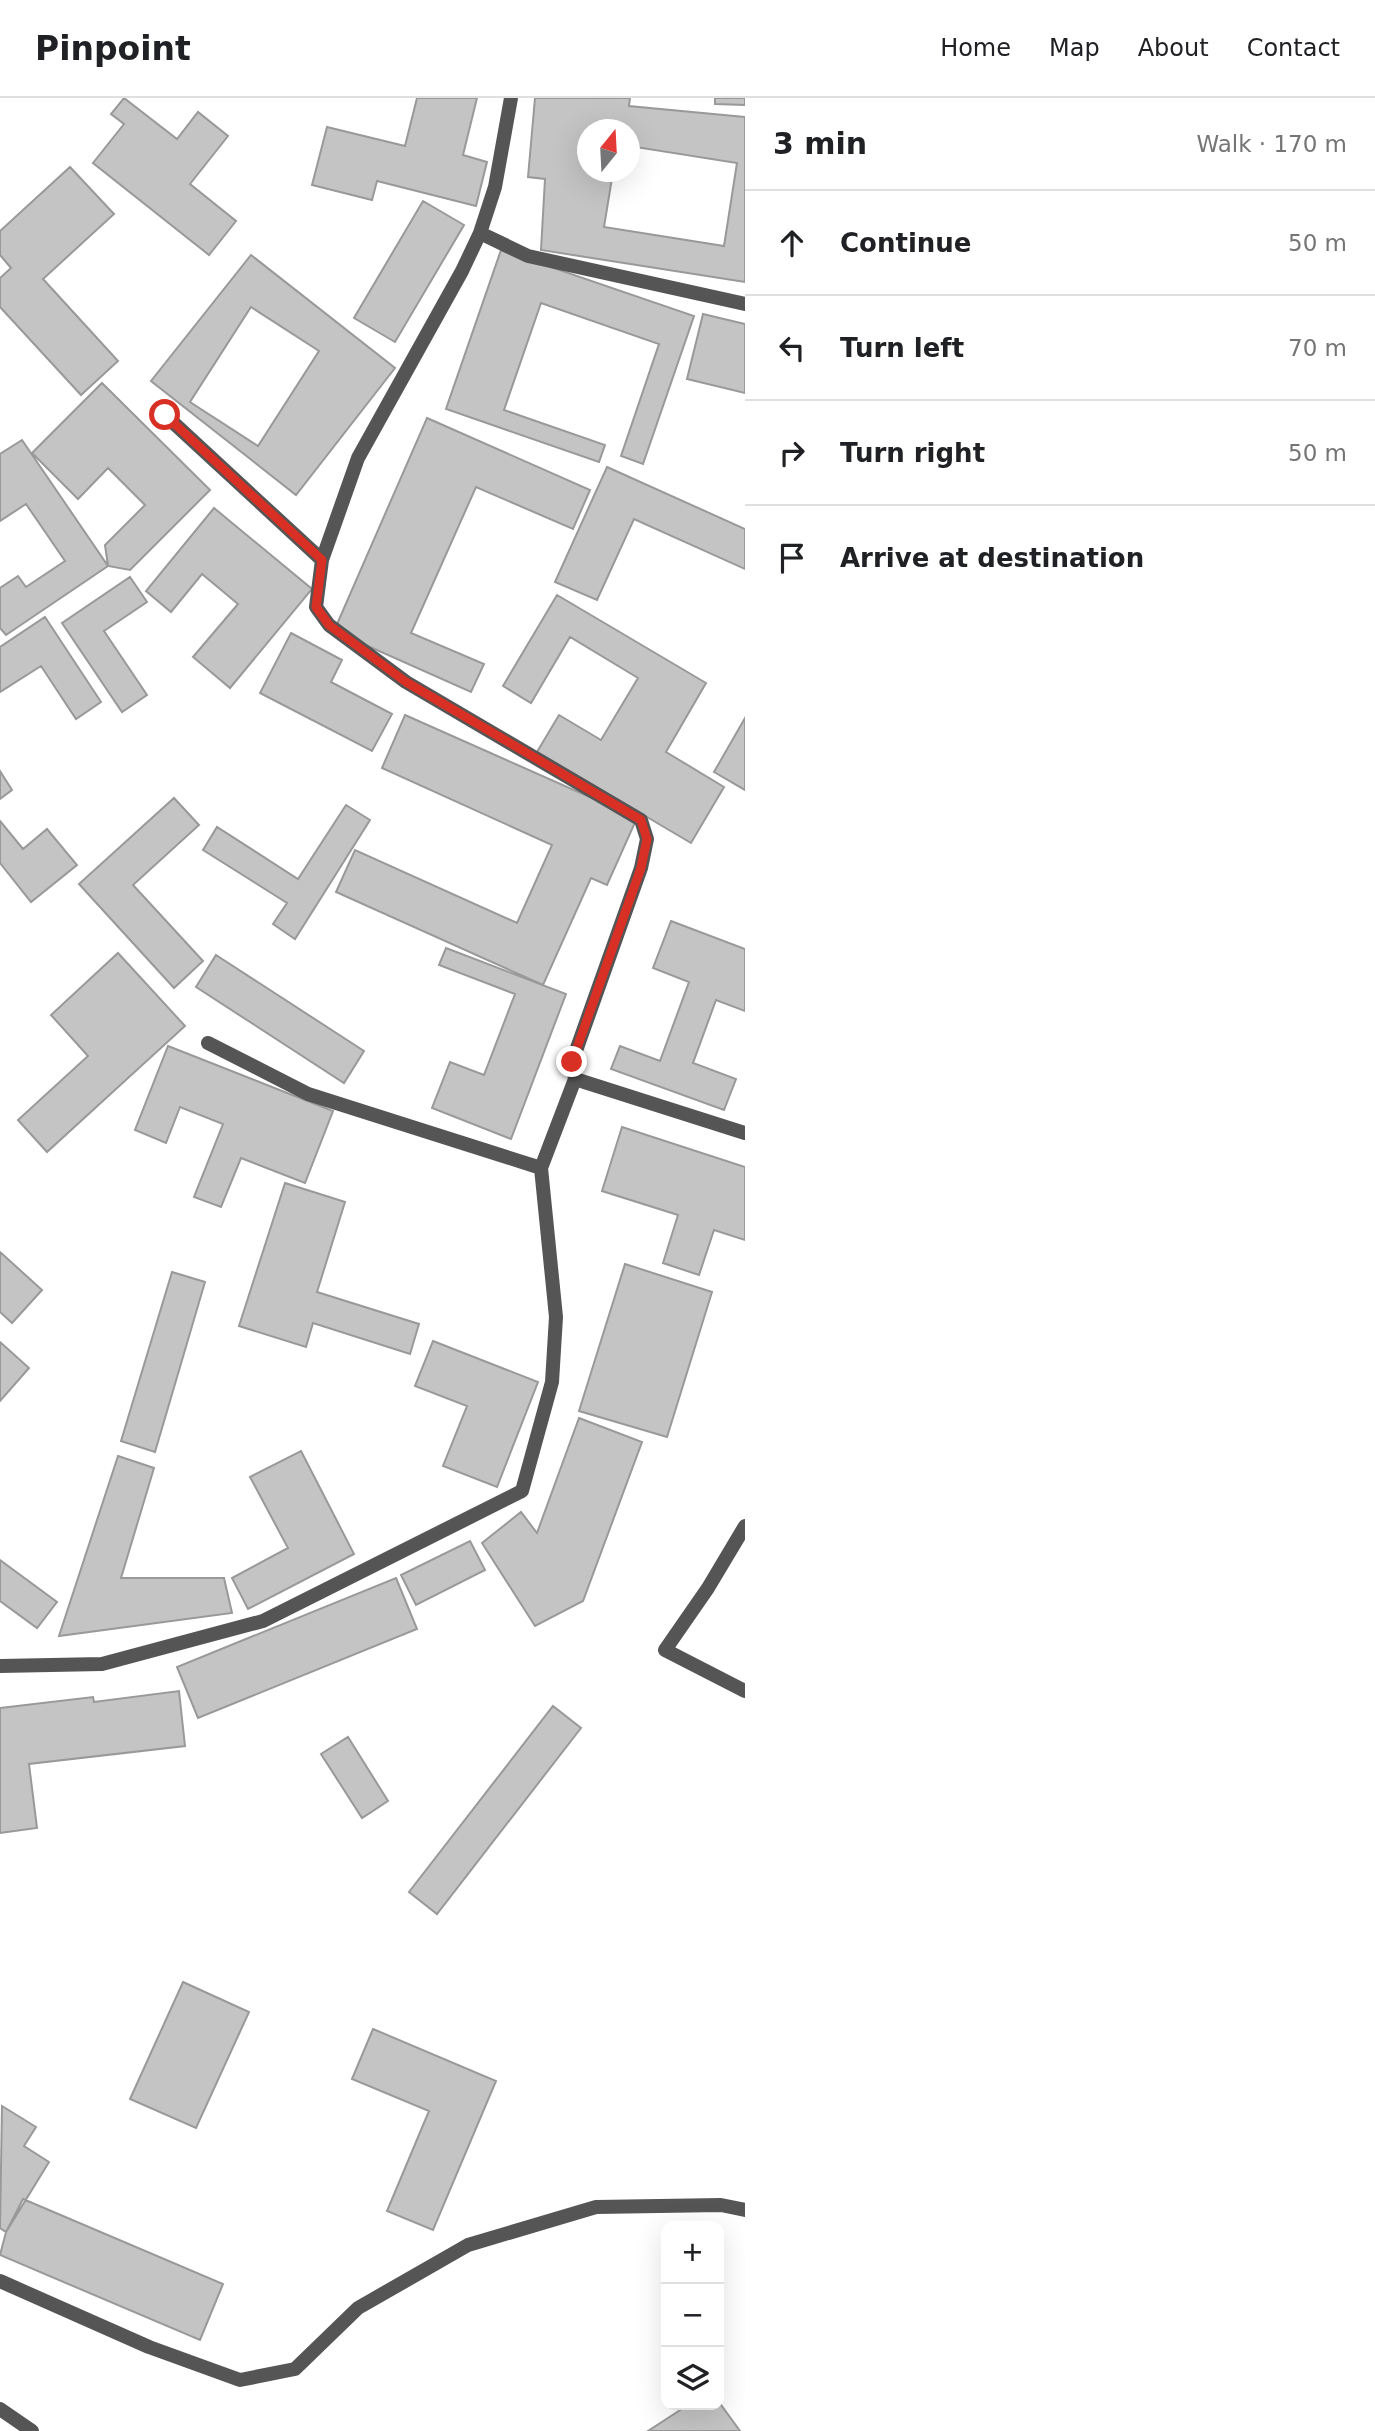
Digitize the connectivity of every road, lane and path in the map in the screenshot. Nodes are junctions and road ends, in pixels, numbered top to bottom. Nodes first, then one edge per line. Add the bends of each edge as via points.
1 (512, 98) edge
2 (480, 233) junction
3 (745, 304) edge
4 (165, 415) dead end
5 (322, 560) junction
6 (208, 1042) dead end
7 (575, 1079) junction
8 (745, 1133) edge
9 (541, 1168) junction
10 (745, 1526) edge
11 (0, 1666) edge
12 (745, 1690) edge
13 (745, 2210) edge
14 (0, 2281) edge
15 (0, 2409) edge
16 (32, 2431) edge

1 - 2 street via 495,187
2 - 3 street via 528,256
2 - 5 street via 358,458
4 - 5 street
5 - 7 street via 316,607 329,625 406,682 641,820 647,839 641,868 572,1062
6 - 9 street via 308,1094
7 - 8 street
7 - 9 street
9 - 11 street via 556,1317 552,1382 522,1491 263,1621 102,1664
10 - 12 street via 665,1650
13 - 14 street via 721,2206 596,2207 468,2245 358,2308 295,2369 240,2380 149,2347
15 - 16 street

